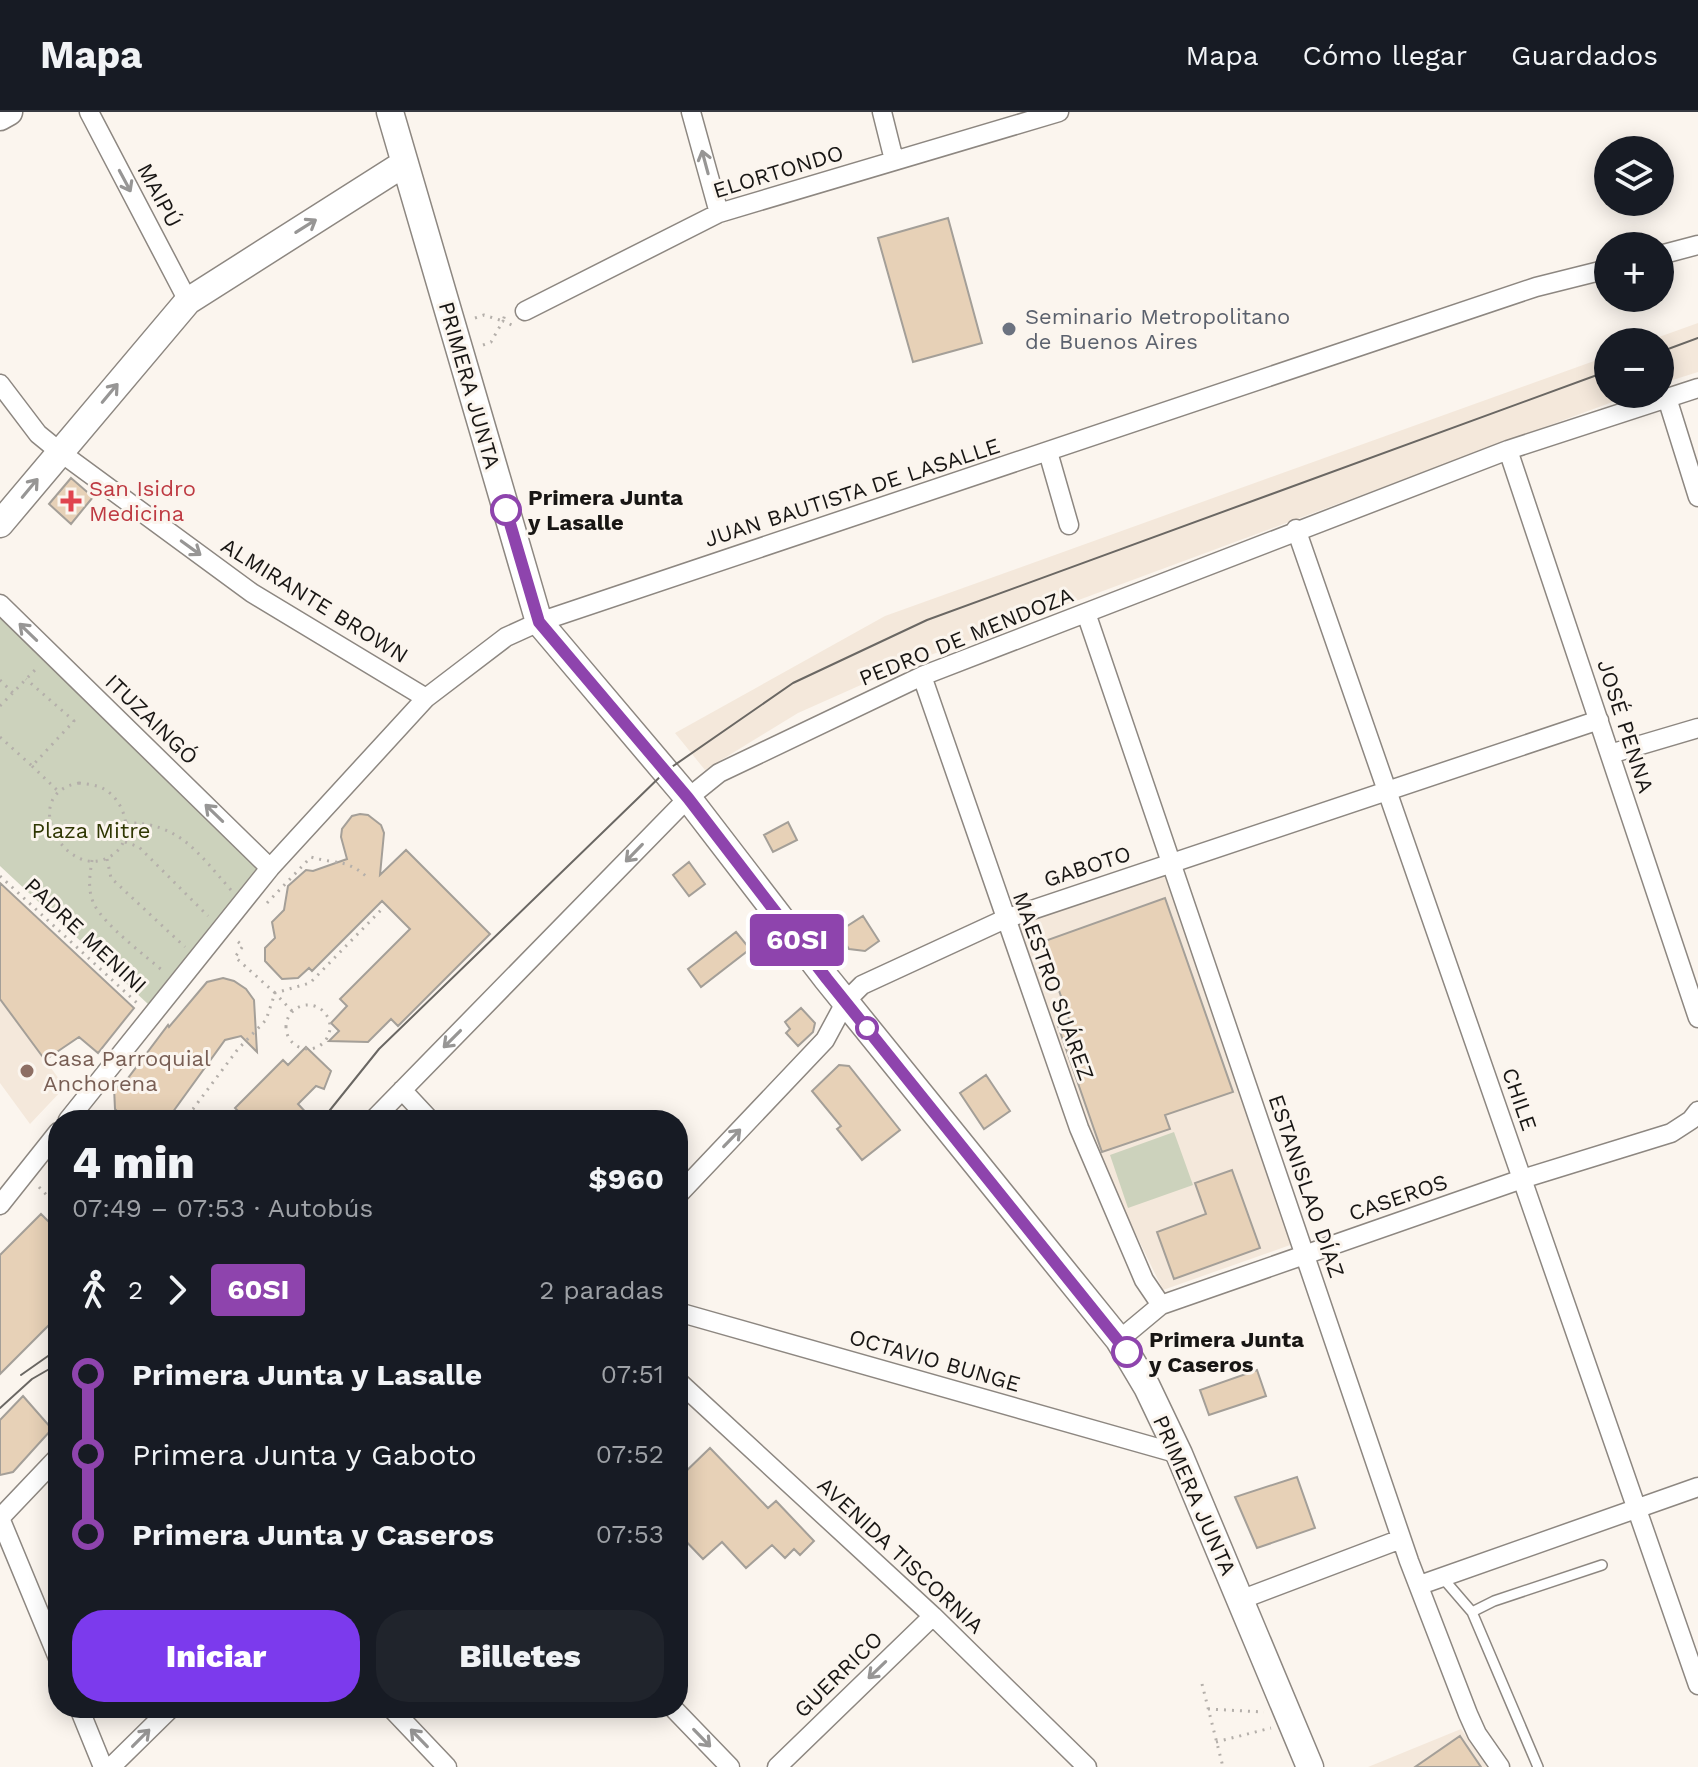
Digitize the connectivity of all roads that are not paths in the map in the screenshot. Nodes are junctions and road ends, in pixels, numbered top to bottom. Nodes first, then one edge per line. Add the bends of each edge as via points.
1 (9, 112) edge
2 (89, 112) edge
3 (390, 112) edge
4 (691, 112) edge
5 (882, 112) edge
6 (1059, 112) edge
7 (0, 117) edge
8 (894, 160) junction
9 (405, 163) junction
10 (719, 213) junction
11 (1698, 245) edge
12 (1674, 251) edge
13 (1594, 272) edge
14 (188, 301) junction
15 (517, 314) road end
16 (0, 384) edge
17 (1698, 388) edge
18 (1674, 396) edge
19 (1636, 408) edge
20 (1670, 408) edge
21 (1508, 450) junction
22 (60, 452) junction
23 (1048, 452) junction
24 (1698, 497) edge
25 (0, 524) edge
26 (1069, 525) dead end
27 (1296, 529) junction
28 (0, 604) edge
29 (1086, 613) junction
30 (539, 622) junction
31 (922, 676) junction
32 (426, 698) junction
33 (1599, 720) junction
34 (1698, 728) edge
35 (1610, 754) junction
36 (1388, 791) junction
37 (688, 798) junction
38 (1171, 863) junction
39 (270, 868) junction
40 (1005, 919) junction
41 (846, 1001) junction
42 (1698, 1018) edge
43 (402, 1090) junction
44 (76, 1110) edge
45 (384, 1110) edge
46 (421, 1110) edge
47 (1698, 1111) edge
48 (48, 1145) edge
49 (1522, 1179) junction
50 (688, 1184) edge
51 (0, 1205) edge
52 (1304, 1255) junction
53 (1161, 1305) junction
54 (688, 1315) edge
55 (1119, 1340) junction
56 (688, 1390) edge
57 (1179, 1454) junction
58 (48, 1468) edge
59 (1698, 1487) edge
60 (1636, 1509) junction
61 (0, 1518) edge
62 (1401, 1539) junction
63 (1602, 1565) dead end
64 (1441, 1576) junction
65 (1420, 1585) junction
66 (1240, 1600) junction
67 (1472, 1612) junction
68 (933, 1616) junction
69 (48, 1634) edge
70 (1698, 1685) edge
71 (83, 1718) edge
72 (161, 1718) edge
73 (400, 1718) edge
74 (683, 1718) edge
75 (1307, 1764) edge
76 (103, 1767) edge
77 (111, 1767) edge
78 (447, 1767) edge
79 (730, 1767) edge
80 (777, 1767) edge
81 (1087, 1767) edge
82 (1500, 1767) edge
83 (1538, 1767) edge

1 - 7 street
2 -> 14 street, MAIPÚ
3 - 9 street, PRIMERA JUNTA
10 -> 4 street
5 - 8 street
6 - 8 street, ELORTONDO
8 - 10 street, ELORTONDO
14 -> 9 street
9 - 30 street, PRIMERA JUNTA
10 - 15 street, ELORTONDO
11 - 12 street
13 - 23 street, JUAN BAUTISTA DE LASALLE via 1536,287
22 -> 14 street
16 - 22 street, ALMIRANTE BROWN via 38,434
17 - 18 street, PEDRO DE MENDOZA
19 - 21 street, PEDRO DE MENDOZA
20 - 24 street
21 - 27 street, PEDRO DE MENDOZA
21 - 33 street, JOSÉ PENNA
25 -> 22 street
22 -> 32 street, ALMIRANTE BROWN via 252,593
23 - 26 street
23 - 30 street, JUAN BAUTISTA DE LASALLE
27 - 29 street, PEDRO DE MENDOZA
27 - 36 street, CHILE
39 -> 28 street, ITUZAINGÓ
29 - 31 street, PEDRO DE MENDOZA
29 - 38 street, ESTANISLAO DÍAZ
30 - 32 street, JUAN BAUTISTA DE LASALLE via 506,637
30 - 37 street, PRIMERA JUNTA
31 - 37 street, PEDRO DE MENDOZA via 719,773
31 - 40 street, MAESTRO SUÁREZ
32 - 39 street, JUAN BAUTISTA DE LASALLE
33 - 35 street, JOSÉ PENNA
33 - 36 street, GABOTO
34 - 35 street
35 - 42 street, JOSÉ PENNA
36 - 38 street, GABOTO
36 - 49 street, CHILE
37 - 41 street, PRIMERA JUNTA
37 -> 43 street, PEDRO DE MENDOZA
38 - 40 street, GABOTO
38 - 52 street, ESTANISLAO DÍAZ
39 - 44 street, JUAN BAUTISTA DE LASALLE
40 - 41 street, GABOTO via 862,985
40 - 53 street, MAESTRO SUÁREZ via 1079,1128 1144,1280
50 -> 41 street, GABOTO via 825,1040
41 - 55 street, PRIMERA JUNTA
43 - 45 street, PEDRO DE MENDOZA
43 - 46 street
47 - 49 street, CASEROS via 1671,1133
48 - 51 street
49 - 52 street, CASEROS
49 - 60 street, CHILE
52 - 53 street, CASEROS
52 - 62 street, ESTANISLAO DÍAZ
53 - 55 street, CASEROS
54 - 57 street, OCTAVIO BUNGE
55 - 57 street, PRIMERA JUNTA
56 - 68 street, AVENIDA TISCORNIA
57 - 66 street, PRIMERA JUNTA
58 - 61 street
59 - 60 street
60 - 64 street
60 - 70 street, CHILE
61 - 69 street
62 - 65 street, ESTANISLAO DÍAZ
62 - 66 street
63 - 67 lane
64 - 65 street
64 - 67 lane
65 - 82 street, ESTANISLAO DÍAZ via 1468,1714
66 - 75 street, PRIMERA JUNTA
67 - 83 lane
68 -> 80 street, GUERRICO
68 - 81 street, AVENIDA TISCORNIA
71 - 76 street
77 -> 72 street
78 -> 73 street
74 -> 79 street

